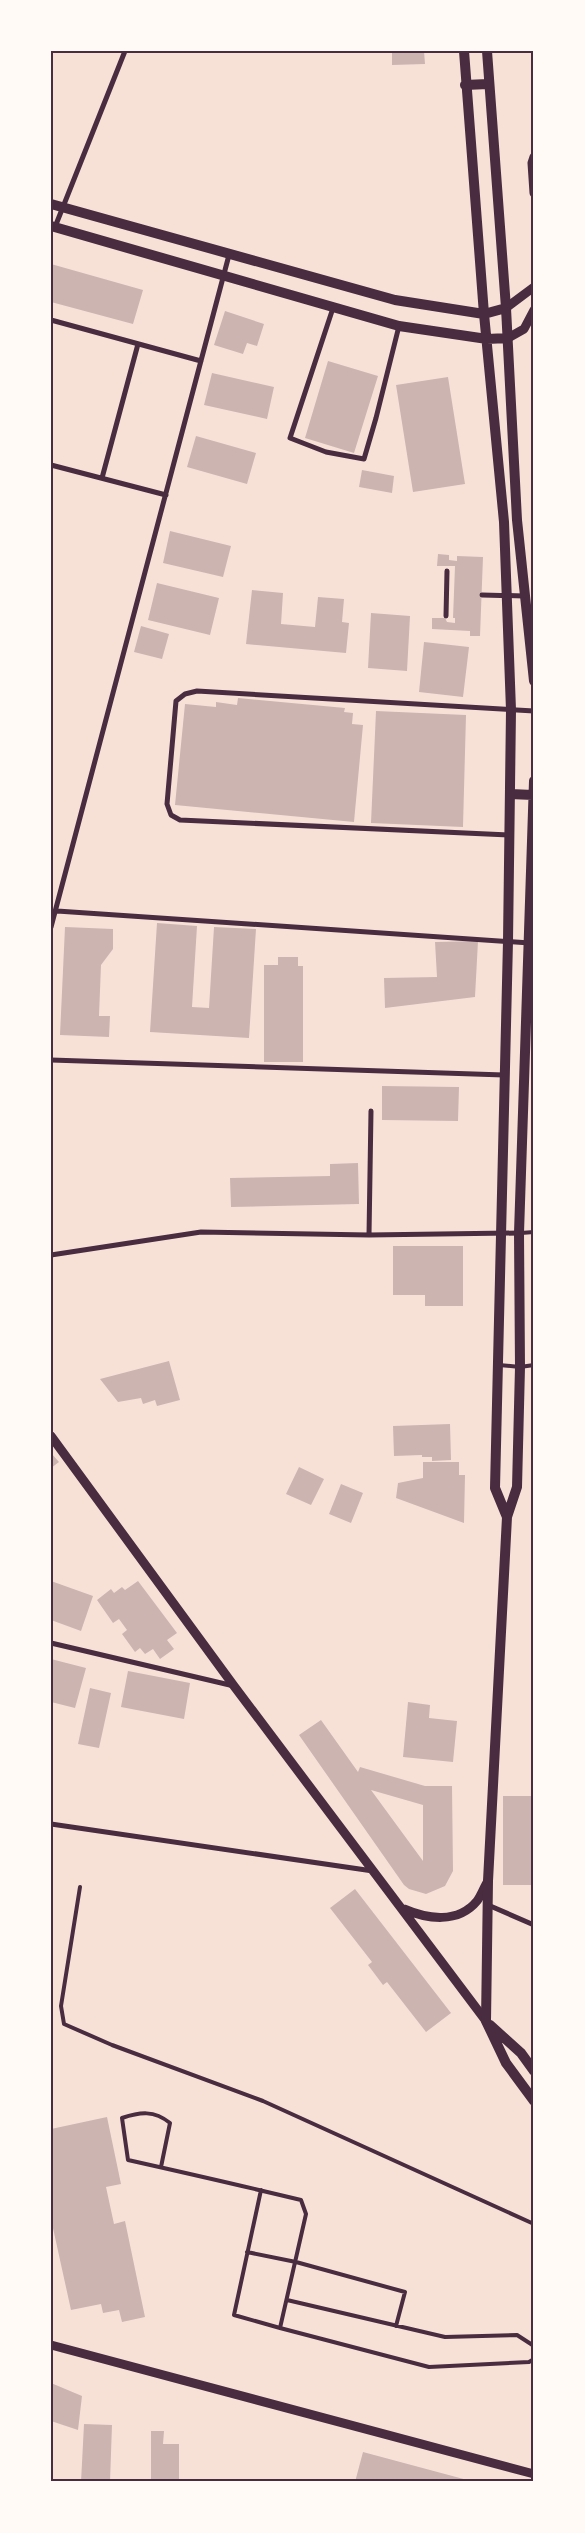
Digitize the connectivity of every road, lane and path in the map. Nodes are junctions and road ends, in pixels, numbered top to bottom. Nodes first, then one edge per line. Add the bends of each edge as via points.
1 (125, 51) edge
2 (464, 51) edge
3 (487, 51) edge
4 (488, 84) junction
5 (465, 85) junction
6 (534, 157) edge
7 (534, 193) edge
8 (51, 204) edge
9 (63, 207) junction
10 (53, 226) edge
11 (229, 255) junction
12 (224, 275) junction
13 (534, 287) edge
14 (333, 308) junction
15 (506, 308) junction
16 (534, 310) edge
17 (484, 314) junction
18 (51, 320) edge
19 (399, 326) junction
20 (508, 338) junction
21 (487, 339) junction
22 (138, 344) junction
23 (201, 361) junction
24 (51, 465) edge
25 (102, 478) junction
26 (166, 495) junction
27 (447, 571) dead end
28 (446, 594) junction
29 (453, 594) dead end
30 (482, 595) dead end
31 (505, 595) junction
32 (524, 596) junction
33 (446, 616) dead end
34 (534, 681) edge
35 (511, 710) junction
36 (534, 711) edge
37 (534, 781) edge
38 (510, 794) junction
39 (533, 795) edge
40 (510, 835) junction
41 (57, 911) junction
42 (51, 927) edge
43 (508, 941) junction
44 (530, 943) junction
45 (51, 1060) edge
46 (504, 1075) junction
47 (371, 1111) dead end
48 (534, 1232) edge
49 (500, 1233) junction
50 (519, 1233) junction
51 (370, 1235) junction
52 (51, 1250) edge
53 (51, 1255) edge
54 (497, 1365) junction
55 (534, 1365) edge
56 (520, 1367) junction
57 (51, 1436) edge
58 (507, 1517) junction
59 (51, 1642) edge
60 (234, 1686) junction
61 (51, 1824) edge
62 (374, 1871) junction
63 (488, 1881) junction
64 (80, 1887) dead end
65 (488, 1905) junction
66 (401, 1908) junction
67 (534, 1925) edge
68 (486, 2021) junction
69 (534, 2071) edge
70 (534, 2101) edge
71 (161, 2167) junction
72 (261, 2190) junction
73 (534, 2224) edge
74 (247, 2252) junction
75 (296, 2262) junction
76 (287, 2300) junction
77 (396, 2326) junction
78 (280, 2328) junction
79 (51, 2345) edge
80 (534, 2346) edge
81 (534, 2359) edge
82 (534, 2474) edge

1 - 9 street
2 - 5 main road
3 - 4 main road
4 - 5 main road
4 - 15 main road
5 - 17 main road
6 - 7 street
8 - 9 main road
9 - 10 street
9 - 11 main road
10 - 12 main road
11 - 12 street
11 - 17 main road via 395,300
12 - 14 main road
12 - 23 street
13 - 15 street
14 - 19 main road
14 - 19 street via 290,438 326,452 364,458
15 - 17 main road
15 - 20 main road
16 - 20 street via 524,329
17 - 21 main road
18 - 22 street
19 - 21 main road
20 - 21 main road
20 - 32 main road
21 - 31 main road via 504,522
22 - 23 street
22 - 25 street
23 - 26 street
24 - 25 street
25 - 26 street
26 - 41 street
27 - 28 street
28 - 29 street
28 - 33 street
30 - 31 street
31 - 32 street
31 - 35 main road
32 - 34 main road
35 - 36 street
35 - 38 main road
35 - 40 street via 197,691 185,694 176,701 167,804 171,815 180,820
37 - 39 main road
38 - 39 main road
38 - 40 main road
39 - 44 main road
40 - 43 main road
41 - 42 street
41 - 43 street
43 - 44 street
43 - 46 main road
44 - 50 main road
45 - 46 street
46 - 49 main road
47 - 51 street
48 - 50 lane
49 - 50 street
49 - 51 street
49 - 54 main road
50 - 56 main road
51 - 53 street via 201,1232
52 - 53 street
54 - 56 lane
54 - 58 main road via 495,1488
55 - 56 lane
56 - 58 main road via 516,1487
57 - 60 street
58 - 63 main road
59 - 60 street
60 - 62 street
61 - 62 street
62 - 66 street
63 - 65 main road
63 - 66 street via 476,1902 461,1913 444,1918 423,1918
64 - 73 lane via 61,2006 64,2024 263,2101
65 - 67 street
65 - 68 main road
66 - 68 street
68 - 69 main road
68 - 70 main road via 506,2063
71 - 71 lane via 128,2160 122,2118 143,2112 162,2116 170,2122
71 - 72 lane
72 - 74 lane
72 - 75 lane via 301,2200 306,2214
74 - 75 lane
74 - 78 lane via 234,2315
75 - 76 lane
75 - 77 lane via 405,2292
76 - 77 lane
76 - 78 lane
77 - 80 lane via 445,2337 517,2335
78 - 81 lane via 429,2367 529,2362
79 - 82 street

